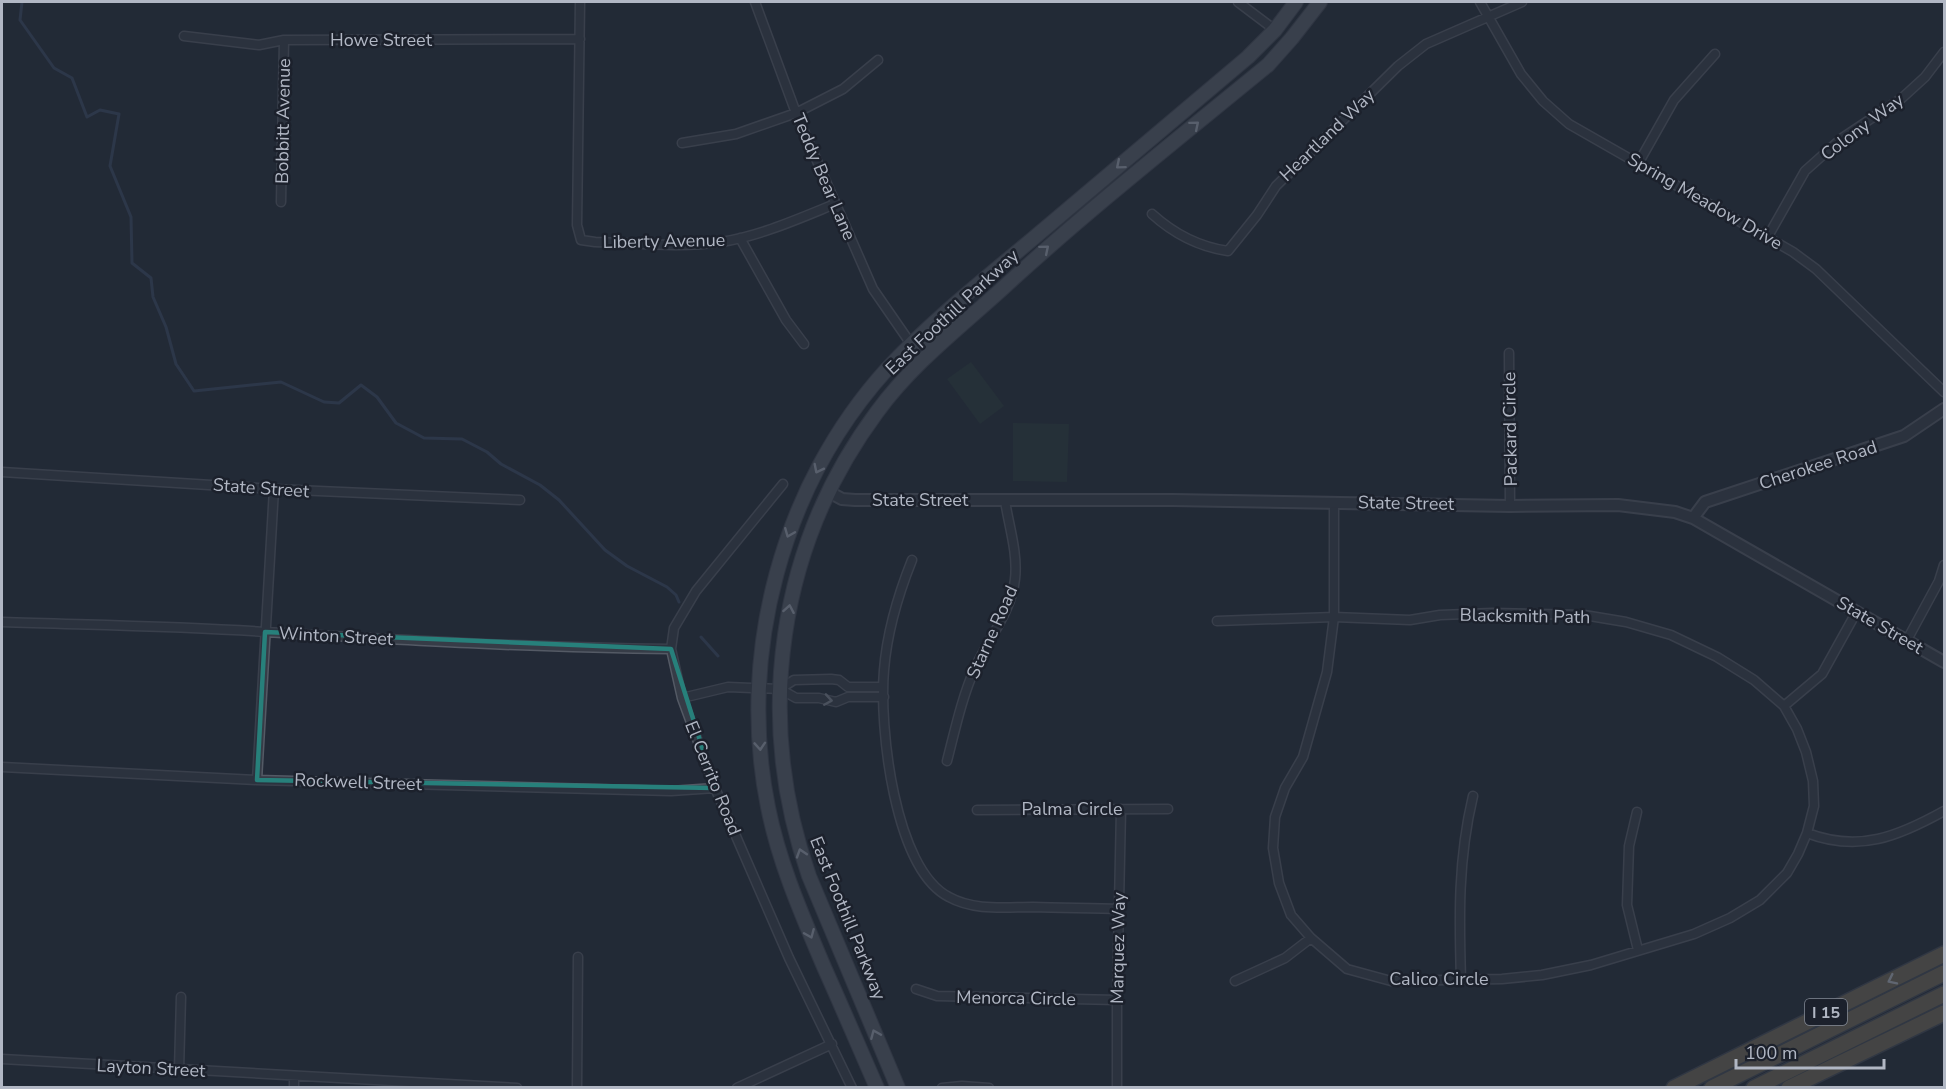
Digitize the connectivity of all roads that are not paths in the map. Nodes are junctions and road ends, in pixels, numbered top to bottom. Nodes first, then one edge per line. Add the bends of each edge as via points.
1 (580, 2) edge
2 (755, 2) edge
3 (1238, 2) edge
4 (1296, 2) edge
5 (1320, 2) edge
6 (1480, 2) edge
7 (1522, 2) edge
8 (1488, 16) junction
9 (1275, 30) junction
10 (184, 36) dead end
11 (580, 39) junction
12 (284, 40) junction
13 (1944, 52) edge
14 (1715, 54) dead end
15 (878, 60) dead end
16 (1212, 111) junction
17 (796, 113) junction
18 (682, 143) dead end
19 (1639, 162) junction
20 (281, 202) dead end
21 (835, 204) junction
22 (1152, 214) dead end
23 (740, 238) junction
24 (1767, 238) junction
25 (1027, 265) junction
26 (804, 344) dead end
27 (910, 344) junction
28 (1509, 353) dead end
29 (1944, 392) edge
30 (1944, 409) edge
31 (863, 432) junction
32 (2, 472) edge
33 (783, 484) dead end
34 (274, 489) junction
35 (829, 492) junction
36 (520, 500) dead end
37 (1005, 501) junction
38 (1334, 502) junction
39 (1510, 506) junction
40 (1692, 518) junction
41 (912, 560) dead end
42 (1944, 565) edge
43 (1857, 611) junction
44 (1334, 617) junction
45 (1217, 621) dead end
46 (2, 622) edge
47 (265, 632) junction
48 (1907, 640) junction
49 (671, 649) junction
50 (1944, 662) edge
51 (848, 687) junction
52 (760, 688) junction
53 (780, 689) junction
54 (883, 692) junction
55 (848, 697) junction
56 (682, 698) junction
57 (1784, 706) junction
58 (947, 761) dead end
59 (2, 767) edge
60 (257, 780) junction
61 (715, 788) junction
62 (1473, 796) dead end
63 (1121, 809) junction
64 (1168, 809) dead end
65 (977, 810) dead end
66 (1944, 811) edge
67 (1637, 812) dead end
68 (1807, 833) junction
69 (1119, 909) junction
70 (1311, 938) junction
71 (1638, 950) junction
72 (1944, 954) edge
73 (578, 957) dead end
74 (1944, 973) edge
75 (1461, 980) junction
76 (1235, 981) dead end
77 (916, 988) dead end
78 (1944, 994) edge
79 (181, 997) dead end
80 (1117, 1000) junction
81 (1944, 1013) edge
82 (832, 1044) junction
83 (2, 1059) edge
84 (179, 1070) junction
85 (1708, 1071) junction
86 (294, 1076) junction
87 (294, 1088) edge
88 (517, 1088) edge
89 (577, 1088) edge
90 (737, 1088) edge
91 (852, 1088) edge
92 (877, 1088) edge
93 (898, 1088) edge
94 (942, 1088) edge
95 (989, 1088) edge
96 (1117, 1088) edge
97 (1668, 1088) edge
98 (1674, 1088) edge
99 (1712, 1088) edge
100 (1754, 1088) edge
101 (1789, 1088) edge

1 - 11 street, Liberty Avenue
2 - 17 street, Teddy Bear Lane
3 - 9 street
4 - 9 main road, East Foothill Parkway
5 - 16 main road, East Foothill Parkway via 1268,65
6 - 8 street, Spring Meadow Drive
7 - 8 street, Heartland Way
8 - 19 street, Spring Meadow Drive via 1521,74 1543,100 1569,124
8 - 22 street, Heartland Way via 1426,44 1398,66 1276,186 1228,251 1210,248 1167,227
9 - 16 main road via 1274,43 1218,98
9 -> 27 main road, East Foothill Parkway
10 - 12 street, Howe Street via 259,45
11 - 12 street, Howe Street
11 - 23 street, Liberty Avenue via 577,225 581,240 702,244
12 - 20 street, Bobbitt Avenue
13 - 24 street, Colony Way via 1902,98 1842,138 1806,171
14 - 19 street via 1674,100
15 - 17 street via 843,89
25 -> 16 main road, East Foothill Parkway
17 - 18 street via 736,134
17 - 21 street, Teddy Bear Lane
19 - 24 street, Spring Meadow Drive
21 - 23 street, Liberty Avenue
21 - 27 street, Teddy Bear Lane via 873,289
23 - 26 street via 786,320
24 - 29 street, Spring Meadow Drive via 1816,268
25 - 27 main road via 1007,274 929,340
25 - 31 main road, East Foothill Parkway via 924,358
27 - 31 main road via 911,360 870,410
27 -> 52 main road, East Foothill Parkway via 861,400 804,497 784,546 765,623
28 - 39 street, Packard Circle
30 - 40 street, Cherokee Road via 1904,436 1705,501
31 - 35 main road, East Foothill Parkway
32 - 34 street, State Street
33 - 49 street, El Cerrito Road via 696,591 674,628
34 - 36 street, State Street
34 - 47 street
35 - 37 street, State Street via 855,500
53 -> 35 main road, East Foothill Parkway via 792,592 815,521
37 - 38 street, State Street
37 - 58 street, Starne Road via 1016,571 1012,593 973,673
38 - 39 street, State Street
38 - 44 street, Calico Circle
39 - 40 street, State Street via 1618,505
40 - 43 street, State Street
41 - 54 street via 892,621
42 - 48 street
43 - 48 street, State Street
43 - 57 street via 1822,674
44 - 45 street, Blacksmith Path
44 - 57 street, Blacksmith Path via 1410,620 1440,615 1561,614 1626,622 1671,635 1717,657 1754,680
44 - 70 street, Calico Circle via 1327,672 1314,722 1303,757 1285,788 1275,817 1273,848 1279,883 1291,915
46 - 47 street, Winton Street
47 - 49 street, Winton Street via 572,648
47 - 60 street
48 - 50 street, State Street
49 - 56 street, El Cerrito Road
51 - 53 street via 839,680 794,680
51 - 54 street
51 - 55 street
52 - 53 street
52 - 56 street via 728,687
52 -> 92 main road, East Foothill Parkway via 761,767 778,846 808,929
53 -> 55 street via 796,698 836,702
93 -> 53 main road, East Foothill Parkway via 800,851 783,776
54 - 55 street
54 - 69 street via 889,764 898,806 912,853 930,883 947,897 978,907
56 - 61 street, El Cerrito Road
57 - 68 street, Blacksmith Path via 1806,752 1813,781 1814,806
59 - 60 street, Rockwell Street
60 - 61 street, Rockwell Street via 671,791
61 - 82 street, El Cerrito Road via 789,958
62 - 75 street via 1464,834 1459,910
63 - 64 street, Palma Circle
63 - 65 street, Palma Circle
63 - 69 street, Marquez Way
66 - 68 street via 1910,830 1881,839 1850,842
67 - 71 street via 1629,846 1627,905
68 - 71 street, Calico Circle via 1787,873 1760,900 1695,934
69 - 80 street, Marquez Way
70 - 75 street, Calico Circle via 1347,969 1391,981
70 - 76 street via 1285,957
71 - 75 street, Calico Circle via 1542,975
72 -> 85 highway, I 15
73 - 89 street
74 - 99 highway
77 - 80 street, Menorca Circle via 931,996
78 - 100 highway
79 - 84 street
80 - 96 street, Marquez Way
81 - 101 highway
82 - 90 street
82 - 91 street, El Cerrito Road
83 - 84 street, Layton Street
84 - 86 street, Layton Street
85 - 97 highway
85 - 98 highway, I 15
86 - 87 street
86 - 88 street, Layton Street
94 - 95 street

